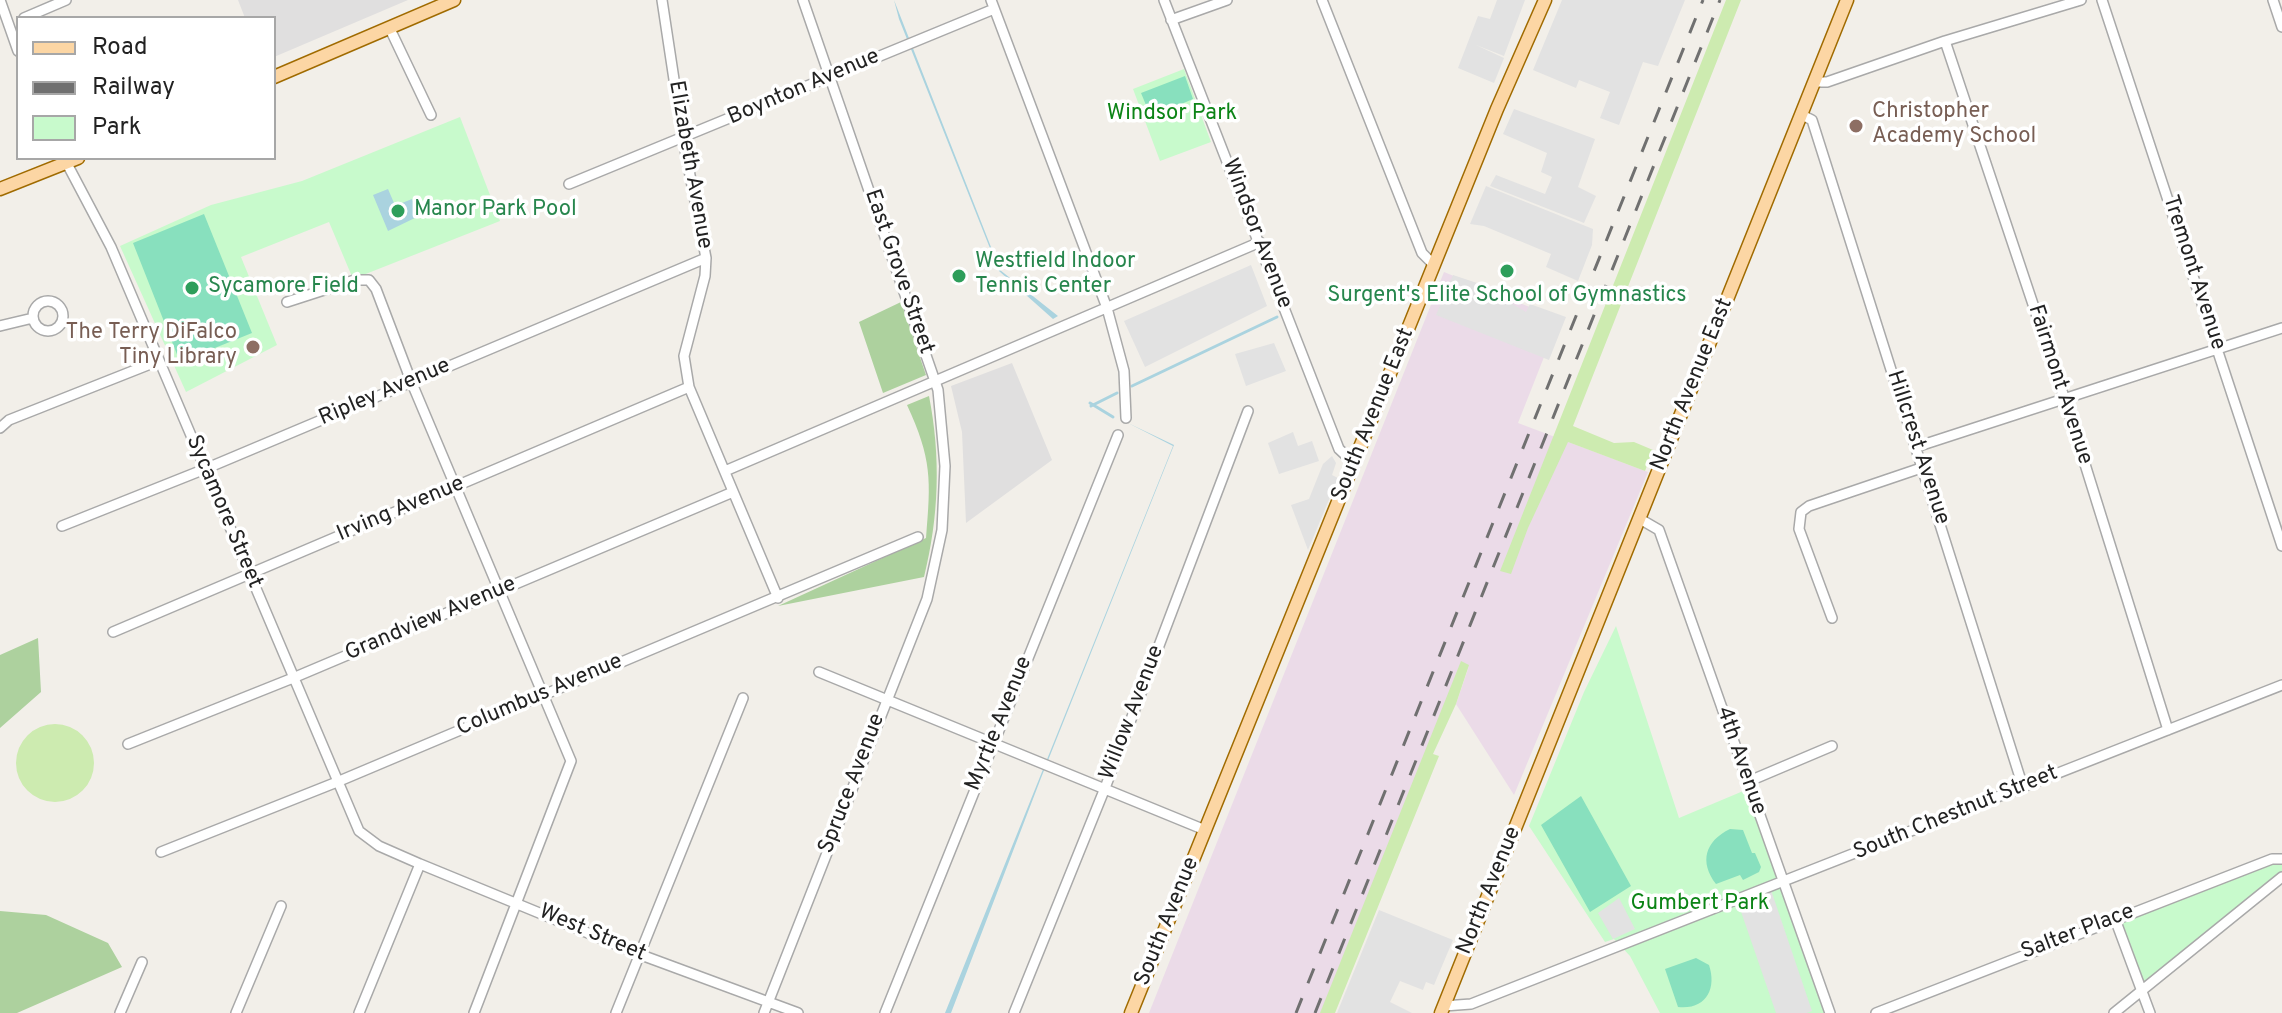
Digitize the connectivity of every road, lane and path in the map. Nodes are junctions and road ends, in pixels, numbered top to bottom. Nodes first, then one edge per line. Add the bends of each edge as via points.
1 (0, 0) edge
2 (66, 0) edge
3 (454, 0) edge
4 (662, 0) edge
5 (803, 0) edge
6 (1164, 0) edge
7 (1227, 0) edge
8 (1322, 0) edge
9 (1545, 0) edge
10 (1847, 0) edge
11 (2081, 0) edge
12 (2102, 0) edge
13 (2273, 0) edge
14 (993, 4) edge
15 (29, 16) edge
16 (1171, 20) junction
17 (13, 23) edge
18 (2282, 27) edge
19 (390, 29) junction
20 (1945, 41) junction
21 (276, 76) edge
22 (832, 78) junction
23 (1815, 82) junction
24 (431, 115) dead end
25 (1802, 115) junction
26 (683, 139) junction
27 (70, 160) edge
28 (569, 184) dead end
29 (0, 189) edge
30 (1260, 242) junction
31 (706, 258) junction
32 (1434, 265) junction
33 (287, 302) dead end
34 (1107, 308) junction
35 (33, 318) dead end
36 (0, 326) edge
37 (2282, 328) edge
38 (2218, 349) junction
39 (158, 361) junction
40 (411, 381) junction
41 (936, 381) junction
42 (689, 387) junction
43 (2064, 397) junction
44 (1248, 411) dead end
45 (1126, 418) dead end
46 (0, 428) edge
47 (1118, 435) dead end
48 (1916, 447) junction
49 (1354, 463) junction
50 (1924, 467) junction
51 (205, 469) junction
52 (725, 471) junction
53 (455, 486) junction
54 (733, 492) junction
55 (1640, 519) junction
56 (62, 526) dead end
57 (918, 537) dead end
58 (2282, 546) edge
59 (936, 553) joint
60 (250, 574) junction
61 (499, 591) junction
62 (778, 598) junction
63 (1832, 618) dead end
64 (113, 632) dead end
65 (819, 672) dead end
66 (293, 678) junction
67 (2282, 685) edge
68 (542, 694) junction
69 (743, 698) dead end
70 (885, 701) junction
71 (2168, 730) junction
72 (993, 742) junction
73 (128, 744) dead end
74 (1832, 746) dead end
75 (1539, 770) joint
76 (337, 782) junction
77 (1747, 782) junction
78 (2023, 787) junction
79 (1105, 788) junction
80 (1205, 830) junction
81 (388, 851) joint
82 (161, 852) dead end
83 (2282, 859) edge
84 (420, 864) junction
85 (2282, 877) edge
86 (1783, 882) junction
87 (518, 903) junction
88 (281, 906) dead end
89 (2115, 919) junction
90 (640, 955) junction
91 (142, 962) dead end
92 (2142, 990) junction
93 (768, 1001) junction
94 (1443, 1009) edge
95 (120, 1013) edge
96 (236, 1013) edge
97 (359, 1013) edge
98 (474, 1013) edge
99 (616, 1013) edge
100 (764, 1013) edge
101 (798, 1013) edge
102 (885, 1013) edge
103 (1014, 1013) edge
104 (1131, 1013) edge
105 (1830, 1013) edge
106 (1876, 1013) edge
107 (2114, 1013) edge
108 (2150, 1013) edge

1 - 17 street
2 - 15 street
3 - 19 main road
4 - 26 street, Elizabeth Avenue
5 - 22 street, East Grove Street
6 - 16 street, Windsor Avenue
7 - 16 street
8 - 32 street via 1422,253
9 - 32 main road, South Avenue East
10 - 23 main road, North Avenue East
11 - 20 street
12 - 38 street, Tremont Avenue
13 - 18 street
14 - 22 street, Boynton Avenue
14 - 34 street
16 - 30 street, Windsor Avenue
19 - 21 main road
19 - 24 street
20 - 23 street
20 - 43 street, Fairmont Avenue
22 - 26 street, Boynton Avenue
22 - 41 street, East Grove Street
23 - 25 main road, North Avenue East
25 - 48 street, Hillcrest Avenue via 1812,120
25 - 55 main road, North Avenue East
26 - 28 street, Boynton Avenue
26 - 31 street, Elizabeth Avenue
27 - 29 main road
27 - 39 street, Sycamore Street
30 - 34 street
30 - 49 street, Windsor Avenue via 1339,449
31 - 40 street, Ripley Avenue
31 - 42 street, Elizabeth Avenue via 684,356
32 - 49 main road, South Avenue East
33 - 40 street via 369,280
34 - 41 street
34 - 45 street via 1124,371
35 - 36 street
37 - 38 street
38 - 43 street
38 - 58 street, Tremont Avenue
39 - 46 street
39 - 51 street, Sycamore Street
40 - 51 street, Ripley Avenue
40 - 53 street
41 - 52 street
41 - 59 street, East Grove Street via 945,466
42 - 52 street, Elizabeth Avenue
42 - 53 street, Irving Avenue
43 - 48 street
43 - 71 street, Fairmont Avenue
44 - 79 street, Willow Avenue
47 - 72 street, Myrtle Avenue
48 - 50 street, Hillcrest Avenue
49 - 80 main road, South Avenue East
50 - 63 street via 1801,512 1799,529
50 - 78 street, Hillcrest Avenue
51 - 56 street, Ripley Avenue
51 - 60 street, Sycamore Street
52 - 54 street, Elizabeth Avenue
53 - 60 street, Irving Avenue
53 - 61 street
54 - 61 street, Grandview Avenue
54 - 62 street, Elizabeth Avenue
55 - 75 main road, North Avenue East
55 - 77 street, 4th Avenue via 1659,530
57 - 62 street, Columbus Avenue
59 - 70 street, Spruce Avenue via 927,599
60 - 64 street, Irving Avenue
60 - 66 street, Sycamore Street
61 - 66 street, Grandview Avenue
61 - 68 street
62 - 68 street, Columbus Avenue
65 - 70 street
66 - 73 street, Grandview Avenue
66 - 76 street, Sycamore Street
67 - 71 street, South Chestnut Street
68 - 76 street, Columbus Avenue
68 - 87 street via 570,768
69 - 90 street
70 - 72 street
70 - 93 street, Spruce Avenue
71 - 78 street, South Chestnut Street
72 - 79 street
72 - 102 street, Myrtle Avenue
74 - 77 street
75 - 94 main road, North Avenue
76 - 81 street, Sycamore Street via 359,831
76 - 82 street, Columbus Avenue
77 - 86 street, 4th Avenue
78 - 86 street, South Chestnut Street
79 - 80 street
79 - 103 street, Willow Avenue
80 - 104 main road, South Avenue
81 - 84 street, West Street
83 - 89 street, Salter Place
84 - 87 street, West Street
84 - 97 street
85 - 92 street
86 - 94 street, South Chestnut Street via 1471,1004
86 - 105 street, 4th Avenue
87 - 90 street, West Street
87 - 98 street
88 - 96 street
89 - 92 street
89 - 106 street, Salter Place
90 - 93 street, West Street
90 - 99 street
91 - 95 street
92 - 107 street
92 - 108 street
93 - 100 street, Spruce Avenue
93 - 101 street, West Street

